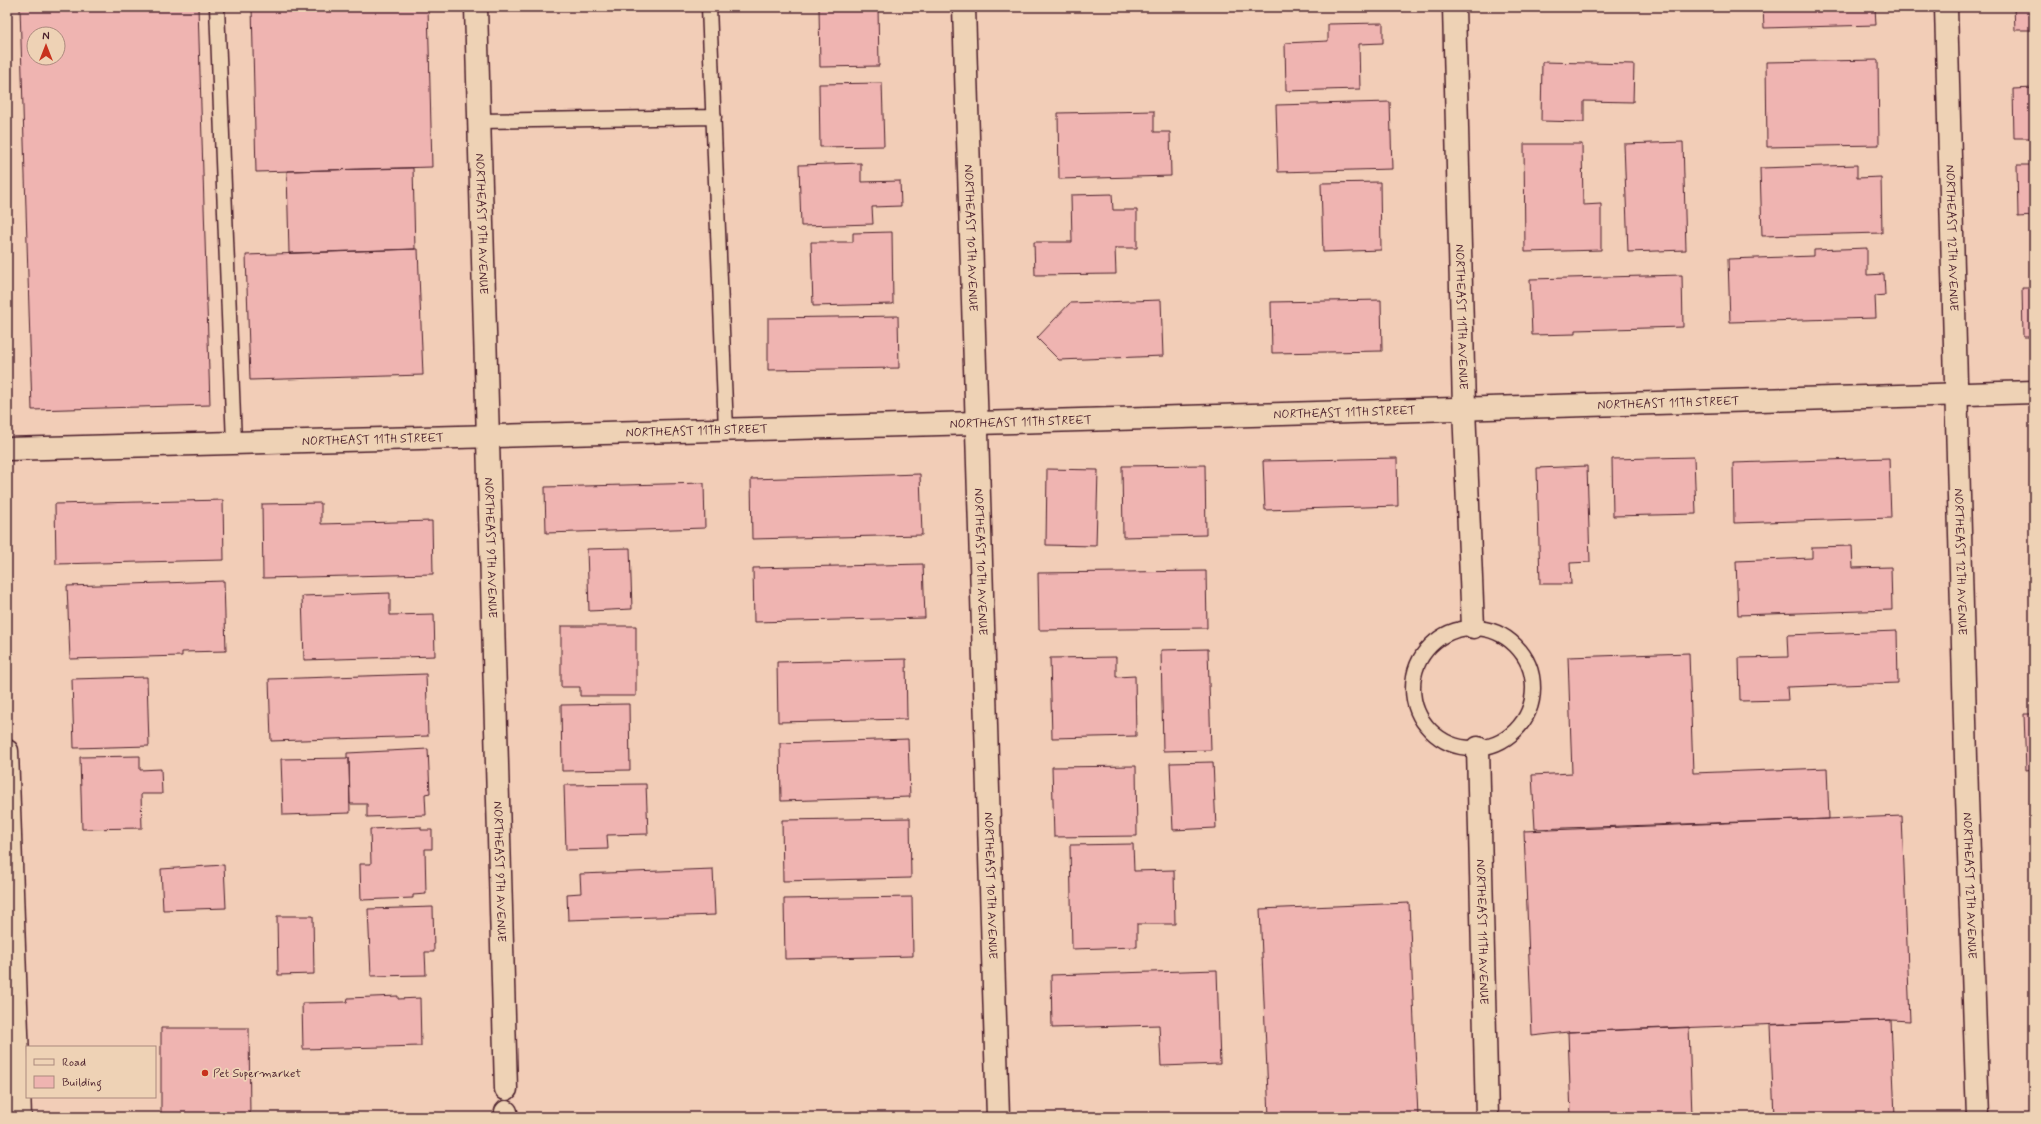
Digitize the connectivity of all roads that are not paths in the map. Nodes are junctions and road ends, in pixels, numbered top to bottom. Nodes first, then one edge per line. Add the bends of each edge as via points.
1 (217, 7) edge
2 (476, 7) edge
3 (710, 7) edge
4 (964, 7) edge
5 (1454, 7) edge
6 (1946, 7) edge
7 (714, 117) junction
8 (478, 121) junction
9 (2034, 392) edge
10 (1957, 395) junction
11 (1464, 408) junction
12 (977, 423) junction
13 (726, 430) junction
14 (487, 436) junction
15 (234, 443) junction
16 (7, 450) edge
17 (1473, 627) junction
18 (1478, 748) junction
19 (7, 751) edge
20 (506, 1089) dead end
21 (20, 1117) edge
22 (998, 1117) edge
23 (1487, 1117) edge
24 (1978, 1117) edge

1 - 15 lane
2 - 8 street, NORTHEAST 9TH AVENUE
3 - 7 lane
4 - 12 street, NORTHEAST 10TH AVENUE
5 - 11 street, NORTHEAST 11TH AVENUE
6 - 10 street, NORTHEAST 12TH AVENUE
7 - 8 lane
7 - 13 lane
8 - 14 street, NORTHEAST 9TH AVENUE
9 - 10 street, NORTHEAST 11TH STREET
10 - 11 street, NORTHEAST 11TH STREET
10 - 24 street, NORTHEAST 12TH AVENUE
11 - 12 street, NORTHEAST 11TH STREET
11 - 17 street, NORTHEAST 11TH AVENUE
12 - 13 street, NORTHEAST 11TH STREET
12 - 22 street, NORTHEAST 10TH AVENUE
13 - 14 street, NORTHEAST 11TH STREET
14 - 15 street, NORTHEAST 11TH STREET
14 - 20 street, NORTHEAST 9TH AVENUE
15 - 16 street, NORTHEAST 11TH STREET
17 - 18 lane via 1494,631 1511,641 1525,657 1532,676 1534,696 1527,716 1515,732 1497,743
17 - 18 lane via 1454,631 1437,640 1423,654 1415,672 1413,691 1417,710 1427,726 1441,739 1458,746
18 - 23 street, NORTHEAST 11TH AVENUE
19 - 21 street

